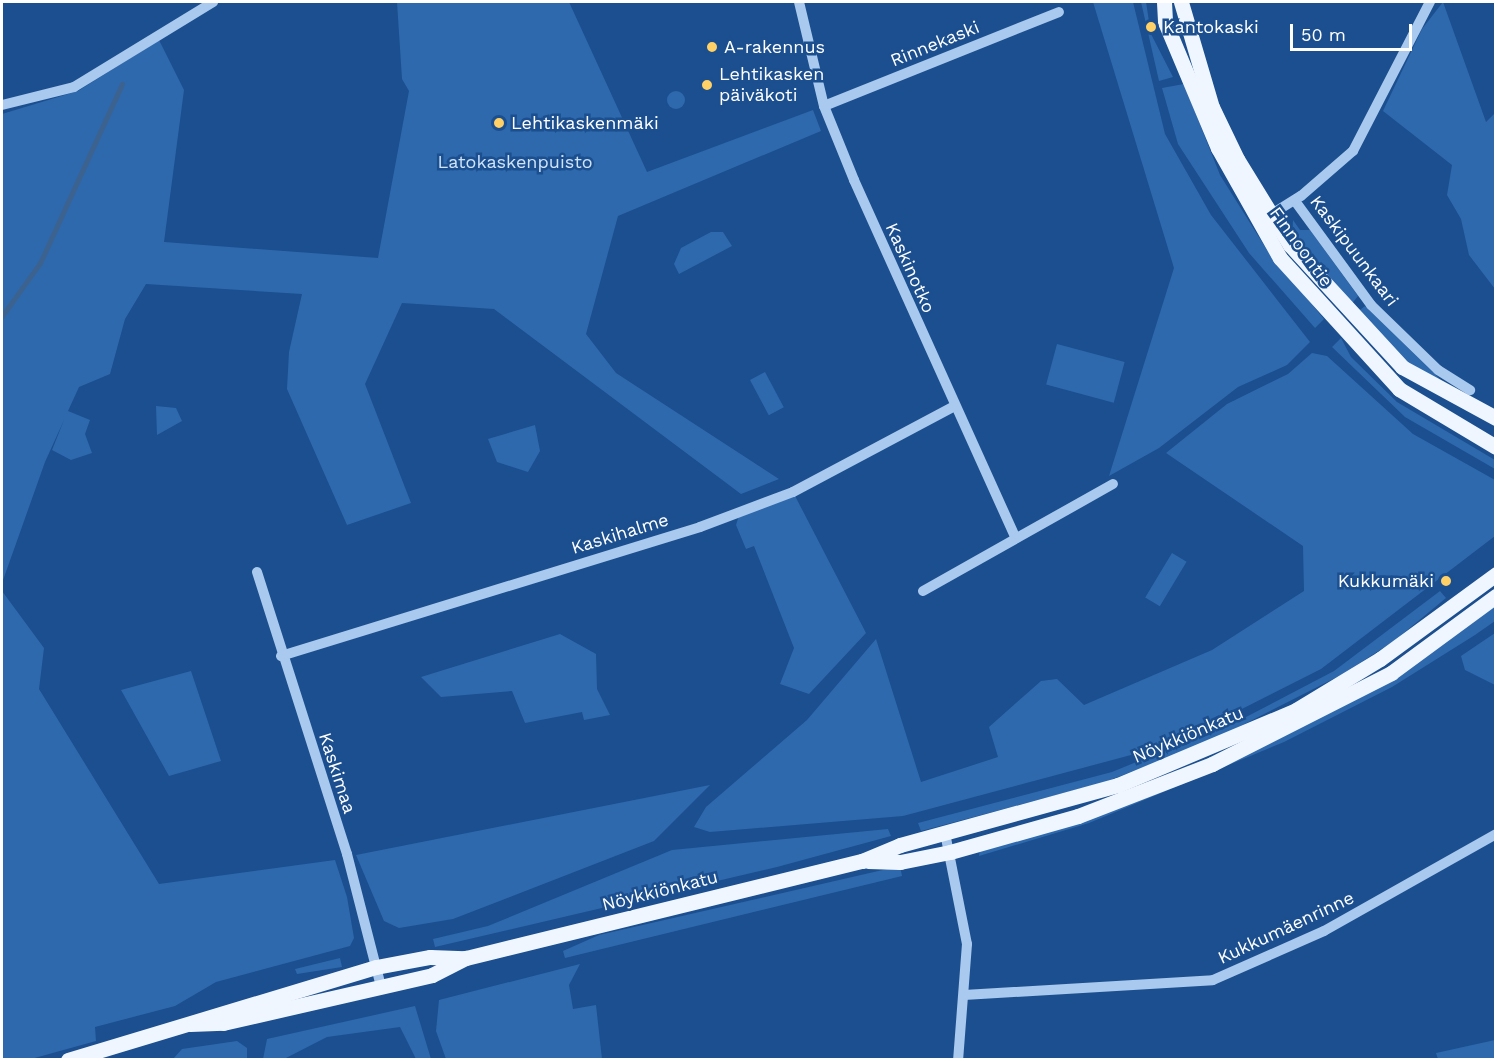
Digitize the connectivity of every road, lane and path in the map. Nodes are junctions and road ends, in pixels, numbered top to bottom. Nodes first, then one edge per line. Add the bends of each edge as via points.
1 (213, 2) edge
2 (799, 2) edge
3 (1164, 2) edge
4 (1180, 2) edge
5 (1430, 2) edge
6 (1059, 12) dead end
7 (2, 105) edge
8 (824, 106) junction
9 (1295, 201) junction
10 (1263, 219) junction
11 (1470, 390) dead end
12 (953, 407) junction
13 (1496, 418) edge
14 (1496, 447) edge
15 (1113, 484) dead end
16 (1016, 538) junction
17 (257, 572) dead end
18 (1496, 574) edge
19 (924, 591) dead end
20 (1496, 596) edge
21 (281, 656) junction
22 (945, 833) junction
23 (1496, 834) edge
24 (950, 852) junction
25 (862, 861) junction
26 (466, 958) junction
27 (376, 967) junction
28 (381, 986) junction
29 (963, 995) junction
30 (190, 1024) junction
31 (68, 1059) edge
32 (958, 1059) edge

1 - 7 street via 74,87
2 - 8 street, Kaskinotko
3 - 10 main road, Finnoontie via 1165,22 1187,78
4 - 10 main road, Finnoontie via 1212,107
5 - 9 street, Kaskipuunkaari via 1353,151
6 - 8 street, Rinnekaski
8 - 12 street, Kaskinotko
9 - 10 street, Kaskipuunkaari
9 - 11 street, Kaskipuunkaari via 1364,297 1438,370
10 - 13 main road, Finnoontie via 1402,367
10 - 14 main road, Finnoontie via 1295,277 1375,366 1420,404
12 - 16 street, Kaskinotko
12 - 21 street, Kaskihalme via 793,492 700,527
15 - 16 street
16 - 19 street
17 - 21 street, Kaskimaa
18 - 22 main road, Nöykkiönkatu via 1380,659 1296,710 1118,785
20 - 24 main road, Nöykkiönkatu via 1390,673 1212,764 1078,816
21 - 27 street, Kaskimaa via 347,854
22 - 24 street
22 - 25 main road, Nöykkiönkatu
23 - 29 street, Kukkumäenrinne via 1324,931 1214,980
24 - 25 main road, Nöykkiönkatu via 900,862
24 - 29 street via 965,919
25 - 26 main road, Nöykkiönkatu
26 - 27 main road, Nöykkiönkatu via 430,957
26 - 28 main road, Nöykkiönkatu via 432,975
27 - 28 street, Kaskimaa
27 - 30 main road, Nöykkiönkatu
28 - 30 main road, Nöykkiönkatu via 223,1023
29 - 32 street
30 - 31 main road, Nöykkiönkatu

